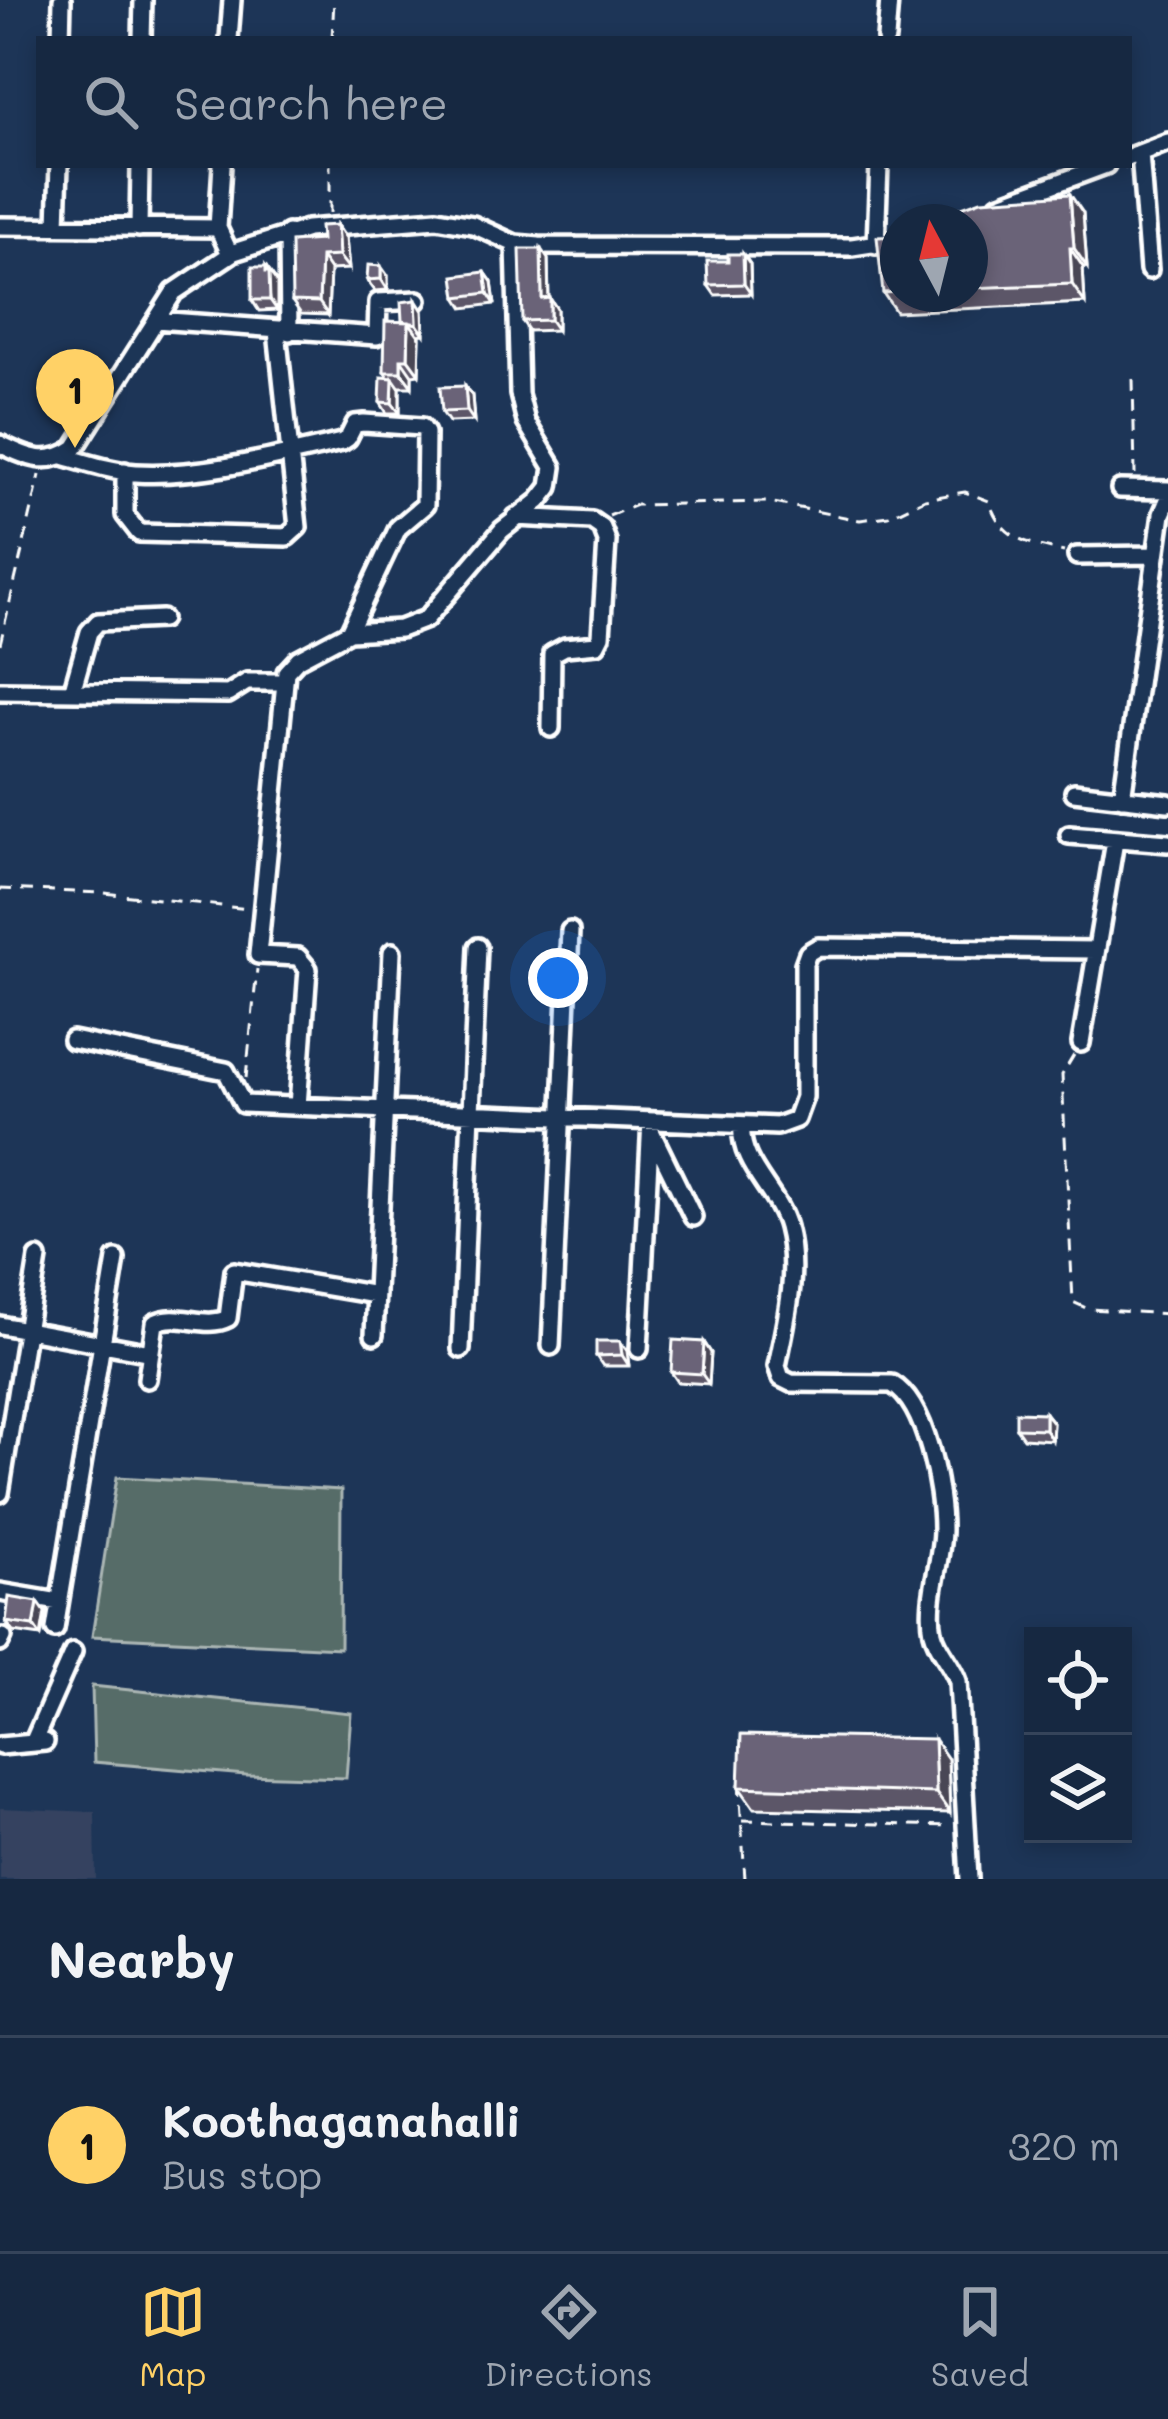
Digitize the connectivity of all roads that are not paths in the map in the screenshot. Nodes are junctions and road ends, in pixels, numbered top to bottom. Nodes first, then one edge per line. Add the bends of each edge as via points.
1 (62, 0) edge
2 (143, 0) edge
3 (232, 0) edge
4 (889, 0) edge
5 (61, 36) edge
6 (142, 36) edge
7 (229, 36) edge
8 (886, 36) edge
9 (1168, 142) edge
10 (1134, 155) edge
11 (58, 168) edge
12 (140, 168) edge
13 (222, 168) edge
14 (879, 168) edge
15 (1098, 168) edge
16 (988, 208) edge
17 (57, 225) junction
18 (0, 226) edge
19 (139, 228) junction
20 (218, 228) junction
21 (288, 233) junction
22 (514, 244) junction
23 (880, 244) edge
24 (876, 245) junction
25 (230, 254) junction
26 (1149, 270) dead end
27 (418, 299) edge
28 (155, 320) junction
29 (283, 332) junction
30 (0, 444) edge
31 (63, 456) junction
32 (289, 456) junction
33 (125, 471) junction
34 (1128, 489) road end
35 (1168, 490) edge
36 (1166, 510) edge
37 (516, 517) junction
38 (1156, 555) junction
39 (1077, 556) road end
40 (162, 619) dead end
41 (349, 632) junction
42 (285, 682) junction
43 (0, 691) edge
44 (72, 692) junction
45 (551, 728) dead end
46 (1074, 792) dead end
47 (1122, 798) junction
48 (1168, 803) edge
49 (1069, 836) dead end
50 (1115, 841) junction
51 (1168, 843) edge
52 (570, 932) dead end
53 (478, 947) dead end
54 (1096, 950) junction
55 (392, 952) dead end
56 (72, 1040) dead end
57 (1081, 1043) road end
58 (298, 1106) junction
59 (385, 1110) junction
60 (471, 1114) junction
61 (562, 1118) junction
62 (742, 1125) junction
63 (650, 1126) junction
64 (694, 1216) dead end
65 (38, 1258) dead end
66 (116, 1258) dead end
67 (376, 1295) junction
68 (0, 1325) edge
69 (27, 1330) junction
70 (374, 1335) dead end
71 (102, 1344) junction
72 (551, 1346) dead end
73 (461, 1349) dead end
74 (639, 1349) dead end
75 (151, 1353) junction
76 (147, 1379) dead end
77 (0, 1493) edge
78 (0, 1592) edge
79 (59, 1602) junction
80 (55, 1629) dead end
81 (73, 1652) dead end
82 (0, 1746) edge
83 (969, 1879) edge

1 - 5 street
2 - 6 street
3 - 7 street
4 - 8 street
9 - 10 street
10 - 26 street
11 - 17 street
12 - 19 street
13 - 20 street
14 - 24 street
15 - 16 street
17 - 18 street
17 - 19 street
19 - 20 street
20 - 25 street
21 - 22 street via 437,219
21 - 25 street
21 - 29 street
22 - 24 street
22 - 37 street via 519,394 553,467 550,487
23 - 24 street
25 - 28 street via 174,292
27 - 29 street via 377,302 377,335
28 - 29 street
28 - 31 street
29 - 32 street
30 - 31 street via 43,461
31 - 33 street
32 - 33 street
32 - 33 street via 298,527 287,537 139,533 125,515
32 - 41 street via 342,442 356,424 426,433 425,505 398,527
34 - 35 street
36 - 38 street
37 - 41 street via 426,619
37 - 45 street via 592,521 607,541 603,628 597,644 552,654
38 - 39 street
38 - 47 street
40 - 44 street via 98,622
41 - 42 street via 290,664
42 - 44 street via 247,682 228,694
42 - 58 street via 258,955 298,957 308,969
43 - 44 street
46 - 47 street
47 - 48 street
49 - 50 street
50 - 51 street
50 - 54 street
52 - 61 street
53 - 60 street
54 - 57 street
54 - 62 street via 818,947 804,964 804,1096 796,1119
55 - 59 street
56 - 58 street via 226,1072 243,1104
58 - 59 street
59 - 60 street
59 - 67 street
60 - 61 street
60 - 73 street
61 - 63 street
61 - 72 street
62 - 63 street
62 - 83 street via 749,1161 787,1224 793,1283 781,1378 892,1384 907,1392 932,1453 942,1530 933,1634 958,1681
63 - 64 street
63 - 74 street
65 - 69 street
66 - 71 street
67 - 70 street
67 - 75 street via 234,1271 228,1318 155,1322
68 - 69 street
69 - 71 street
69 - 77 street
71 - 75 street
71 - 79 street
75 - 76 street
78 - 79 street
79 - 80 street
81 - 82 street via 39,1743

